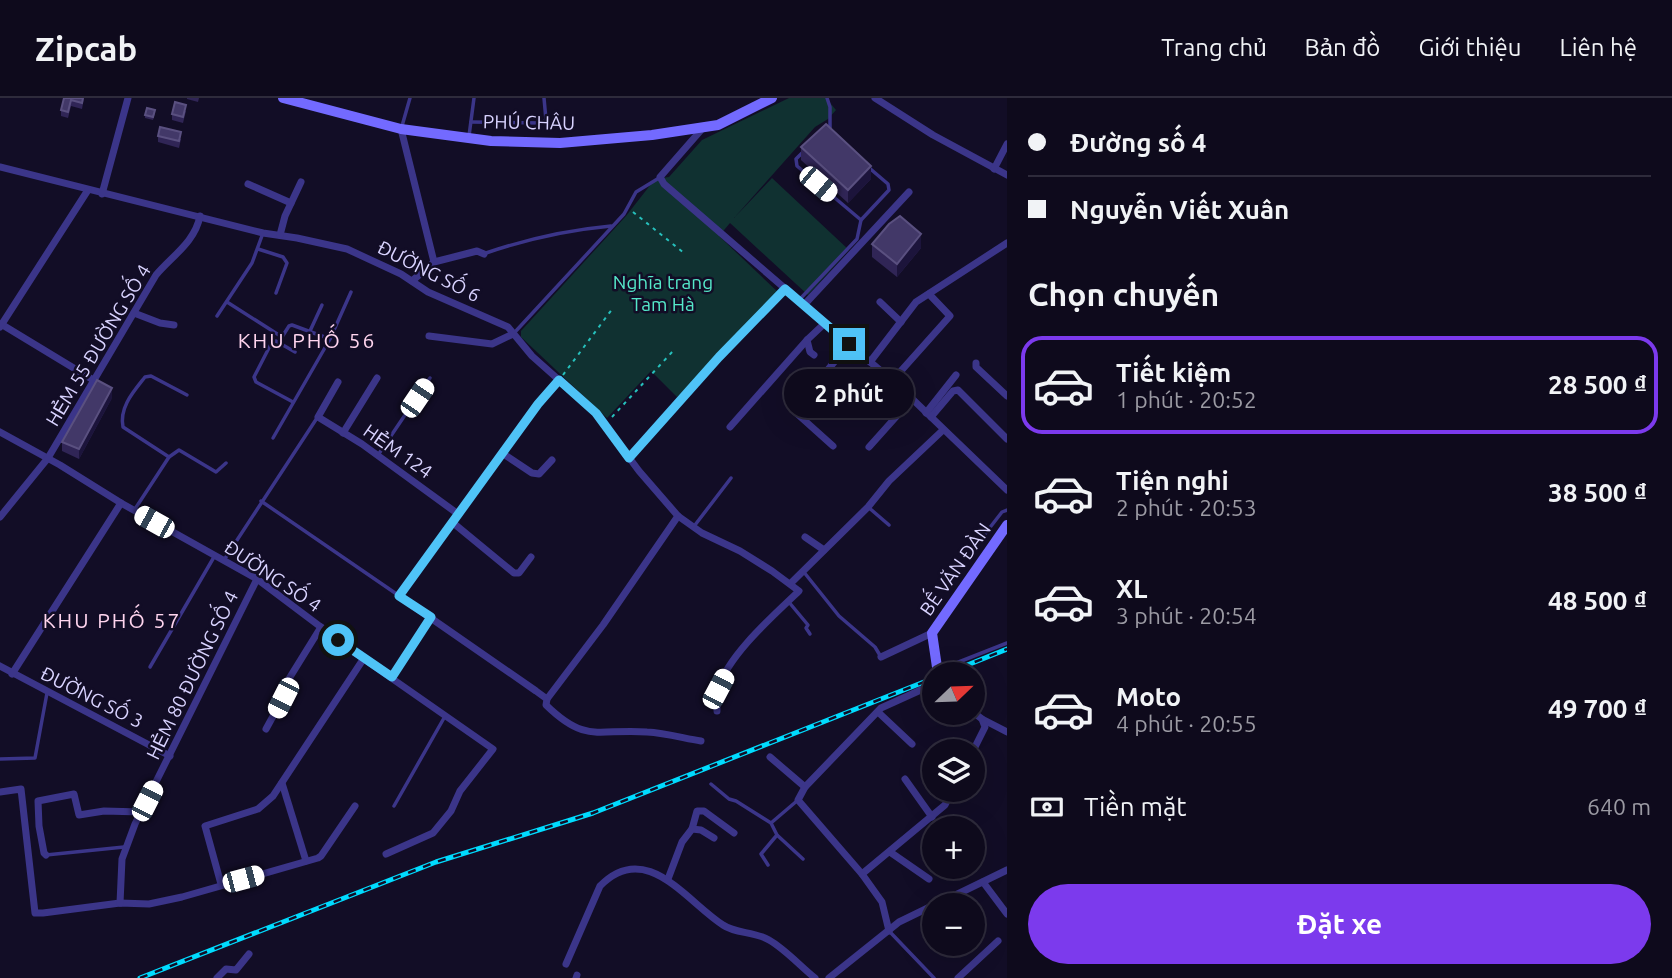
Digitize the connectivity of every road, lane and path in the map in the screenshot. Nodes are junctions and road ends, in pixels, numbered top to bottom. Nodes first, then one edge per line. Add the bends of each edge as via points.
1 (128, 98) edge
2 (283, 98) edge
3 (411, 98) edge
4 (474, 98) edge
5 (544, 98) edge
6 (772, 98) edge
7 (827, 98) edge
8 (875, 98) edge
9 (754, 102) edge
10 (471, 122) junction
11 (702, 128) junction
12 (401, 129) junction
13 (821, 134) edge
14 (468, 138) junction
15 (1007, 144) edge
16 (804, 151) edge
17 (859, 158) edge
18 (0, 167) edge
19 (994, 169) junction
20 (1007, 175) edge
21 (660, 177) junction
22 (301, 182) dead end
23 (248, 184) dead end
24 (88, 190) junction
25 (909, 192) dead end
26 (102, 194) junction
27 (291, 203) junction
28 (627, 208) junction
29 (200, 216) junction
30 (861, 220) junction
31 (613, 226) junction
32 (263, 233) junction
33 (281, 235) junction
34 (1007, 243) edge
35 (258, 250) junction
36 (684, 253) dead end
37 (484, 254) joint
38 (434, 262) junction
39 (412, 281) junction
40 (785, 289) junction
41 (351, 292) dead end
42 (276, 293) dead end
43 (929, 294) junction
44 (227, 302) junction
45 (801, 302) junction
46 (880, 302) dead end
47 (322, 305) dead end
48 (613, 309) dead end
49 (134, 313) junction
50 (217, 316) dead end
51 (901, 322) junction
52 (825, 323) junction
53 (1, 325) edge
54 (174, 325) dead end
55 (310, 331) junction
56 (513, 334) junction
57 (429, 336) dead end
58 (330, 339) junction
59 (807, 340) junction
60 (849, 344) junction
61 (673, 351) dead end
62 (295, 352) dead end
63 (814, 355) dead end
64 (870, 362) junction
65 (976, 363) dead end
66 (956, 375) dead end
67 (377, 378) dead end
68 (430, 378) dead end
69 (559, 380) junction
70 (95, 381) junction
71 (892, 381) junction
72 (338, 383) dead end
73 (187, 395) dead end
74 (1007, 396) edge
75 (912, 399) junction
76 (293, 402) junction
77 (928, 415) junction
78 (318, 417) junction
79 (605, 425) junction
80 (730, 427) dead end
81 (943, 430) junction
82 (0, 432) edge
83 (343, 433) junction
84 (273, 438) dead end
85 (1007, 439) edge
86 (833, 446) dead end
87 (869, 447) dead end
88 (502, 453) junction
89 (378, 456) junction
90 (169, 457) junction
91 (48, 458) junction
92 (629, 458) junction
93 (552, 460) dead end
94 (226, 463) dead end
95 (731, 478) dead end
96 (1007, 490) edge
97 (261, 501) junction
98 (121, 503) junction
99 (869, 507) junction
100 (134, 510) junction
101 (1007, 510) edge
102 (458, 514) junction
103 (678, 516) junction
104 (0, 517) edge
105 (452, 522) junction
106 (889, 525) dead end
107 (1007, 525) edge
108 (693, 527) junction
109 (805, 537) dead end
110 (981, 539) dead end
111 (824, 550) junction
112 (215, 555) junction
113 (531, 557) dead end
114 (225, 560) junction
115 (803, 571) junction
116 (257, 579) junction
117 (791, 583) junction
118 (399, 596) junction
119 (788, 601) junction
120 (431, 617) junction
121 (321, 627) junction
122 (810, 634) dead end
123 (933, 635) junction
124 (1007, 643) edge
125 (881, 657) joint
126 (364, 658) junction
127 (936, 662) edge
128 (960, 662) edge
129 (0, 666) edge
130 (150, 667) dead end
131 (12, 674) junction
132 (392, 677) junction
133 (922, 690) edge
134 (47, 691) junction
135 (547, 699) junction
136 (717, 711) dead end
137 (878, 712) junction
138 (445, 716) junction
139 (985, 721) edge
140 (266, 729) dead end
141 (1007, 732) edge
142 (701, 741) dead end
143 (912, 744) dead end
144 (170, 756) junction
145 (770, 757) dead end
146 (0, 759) edge
147 (905, 779) dead end
148 (282, 783) junction
149 (711, 784) dead end
150 (806, 787) junction
151 (0, 792) edge
152 (798, 800) junction
153 (946, 802) edge
154 (355, 806) dead end
155 (394, 806) dead end
156 (141, 812) junction
157 (931, 816) edge
158 (933, 816) edge
159 (771, 823) junction
160 (922, 825) edge
161 (692, 829) junction
162 (734, 833) dead end
163 (777, 835) junction
164 (714, 838) dead end
165 (126, 847) junction
166 (890, 852) junction
167 (386, 854) dead end
168 (46, 855) joint
169 (803, 859) dead end
170 (306, 861) junction
171 (768, 865) dead end
172 (1007, 870) edge
173 (862, 874) junction
174 (922, 874) edge
175 (668, 879) junction
176 (984, 882) junction
177 (221, 884) junction
178 (961, 893) edge
179 (120, 903) junction
180 (922, 911) edge
181 (1007, 914) edge
182 (889, 931) junction
183 (998, 941) dead end
184 (249, 954) dead end
185 (566, 964) dead end
186 (216, 978) edge
187 (815, 978) edge
188 (829, 978) edge
189 (934, 978) edge
190 (958, 978) edge

1 - 26 street
2 - 12 street, PHÚ CHÂU
3 - 12 lane
4 - 10 lane
5 - 10 lane via 546,120 541,123
6 - 9 street, PHÚ CHÂU
7 - 13 lane via 830,131
8 - 19 street
9 - 11 street, PHÚ CHÂU via 725,122
10 - 14 lane
11 - 14 street, PHÚ CHÂU via 560,143
11 - 21 street
12 - 14 street, PHÚ CHÂU
12 - 38 street
15 - 19 street
16 - 30 lane via 796,159 797,166
17 - 30 lane via 889,190
18 - 24 street, ĐƯỜNG SỐ 6
19 - 20 street
21 - 28 lane via 636,192
21 - 40 street
22 - 27 street
23 - 27 street
24 - 26 street, ĐƯỜNG SỐ 6
24 - 53 street
25 - 45 street
26 - 29 street, ĐƯỜNG SỐ 6
27 - 33 street
28 - 31 lane
28 - 36 path
29 - 32 street, ĐƯỜNG SỐ 6
29 - 49 street, HẺM 55 ĐƯỜNG SỐ 4 via 198,229 156,275
30 - 45 lane via 857,239
31 - 37 lane via 570,230
31 - 56 lane
32 - 33 street, ĐƯỜNG SỐ 6
32 - 35 lane
33 - 39 street, ĐƯỜNG SỐ 6 via 347,249
34 - 43 street
35 - 42 lane via 283,257 287,263
35 - 44 lane
37 - 38 street via 477,251
38 - 39 street
39 - 56 street, ĐƯỜNG SỐ 6 via 508,327
40 - 45 street
40 - 92 lane
41 - 58 lane
43 - 51 street via 916,302
43 - 71 street via 950,316
44 - 50 lane
44 - 55 lane via 282,337 291,325
45 - 52 street
46 - 51 street
47 - 55 lane
48 - 69 path
49 - 54 street
49 - 70 street, HẺM 55 ĐƯỜNG SỐ 4
51 - 64 street
52 - 59 street
52 - 60 street
53 - 70 street
55 - 58 lane
56 - 57 street via 492,344
56 - 69 street, ĐƯỜNG SỐ 6
58 - 76 lane
59 - 63 street
59 - 80 street
60 - 64 street
60 - 86 street via 794,411
61 - 79 path
62 - 76 lane via 272,342 254,377
64 - 71 street
65 - 74 street
66 - 77 street
67 - 83 street
68 - 89 lane
69 - 79 street, ĐƯỜNG SỐ 6
69 - 88 street
70 - 91 street, HẺM 55 ĐƯỜNG SỐ 4
71 - 75 street
72 - 78 street
73 - 90 lane via 151,376 145,377 127,401 123,427
75 - 77 street
75 - 87 street
76 - 84 lane
77 - 81 street
77 - 85 street via 958,390
78 - 83 street, HẺM 124
78 - 97 lane
79 - 92 street, ĐƯỜNG SỐ 6
81 - 96 street
81 - 99 street via 889,481
82 - 91 street, ĐƯỜNG SỐ 4
83 - 89 street, HẺM 124
88 - 93 street via 539,474
88 - 102 street
89 - 102 street, HẺM 124
90 - 94 lane via 179,450 216,472
90 - 100 lane
91 - 98 street, ĐƯỜNG SỐ 4
91 - 104 street, HẺM 55 ĐƯỜNG SỐ 4
92 - 103 street, ĐƯỜNG SỐ 6
95 - 108 lane
97 - 114 lane
97 - 118 lane
98 - 100 street, ĐƯỜNG SỐ 4
98 - 131 street
99 - 106 lane
99 - 111 street
100 - 112 street, ĐƯỜNG SỐ 4
101 - 110 lane
102 - 105 street
103 - 108 street, ĐƯỜNG SỐ 6
103 - 135 street
105 - 113 street via 514,573
105 - 118 street
107 - 123 street, BẾ VĂN ĐÀN
108 - 117 street, ĐƯỜNG SỐ 6
109 - 111 street
111 - 115 street
112 - 114 street, ĐƯỜNG SỐ 4
112 - 130 lane
114 - 116 street, ĐƯỜNG SỐ 4
115 - 117 street
115 - 125 lane via 839,616
116 - 121 street, ĐƯỜNG SỐ 4
116 - 144 street, HẺM 80 ĐƯỜNG SỐ 4
117 - 119 street via 799,591
118 - 120 street
119 - 122 lane
119 - 136 street via 751,638 729,669 718,689
120 - 132 street
120 - 135 street
121 - 126 street, ĐƯỜNG SỐ 4
121 - 140 street via 282,690 283,698
123 - 125 street
123 - 127 street
124 - 128 lane
126 - 132 street, ĐƯỜNG SỐ 4
126 - 148 street
129 - 131 street, ĐƯỜNG SỐ 3
131 - 134 street, ĐƯỜNG SỐ 3
132 - 138 street, ĐƯỜNG SỐ 4
133 - 137 street
134 - 144 street, ĐƯỜNG SỐ 3
134 - 146 lane via 35,758
135 - 142 street via 546,705 556,715 578,729 598,734 646,732
137 - 143 street
137 - 150 street
138 - 155 lane
138 - 167 street, ĐƯỜNG SỐ 4 via 493,749 433,833
139 - 141 street
144 - 156 street, HẺM 80 ĐƯỜNG SỐ 4
145 - 150 street
147 - 157 street
148 - 170 street
148 - 177 street via 258,809 205,826
149 - 159 lane
150 - 152 street
151 - 179 street via 21,789 35,913
152 - 159 lane
152 - 173 street
153 - 158 street
154 - 170 street via 321,856
156 - 165 street, HẺM 80 ĐƯỜNG SỐ 4
156 - 168 street via 79,814 74,794 38,801
159 - 163 lane
160 - 166 street
161 - 162 street via 697,811 704,811
161 - 164 street
161 - 175 street
163 - 169 lane
163 - 171 lane via 761,854
165 - 168 lane
165 - 179 street, HẺM 80 ĐƯỜNG SỐ 4
166 - 173 street
166 - 174 street
170 - 177 street
172 - 176 street
173 - 182 street via 882,902
175 - 185 street via 635,868 609,877 600,886
175 - 187 street via 724,926 770,940
176 - 178 street
176 - 181 street
177 - 179 street via 149,904
180 - 182 street
182 - 188 street
182 - 189 lane
183 - 190 street
184 - 186 street via 236,970 226,970

